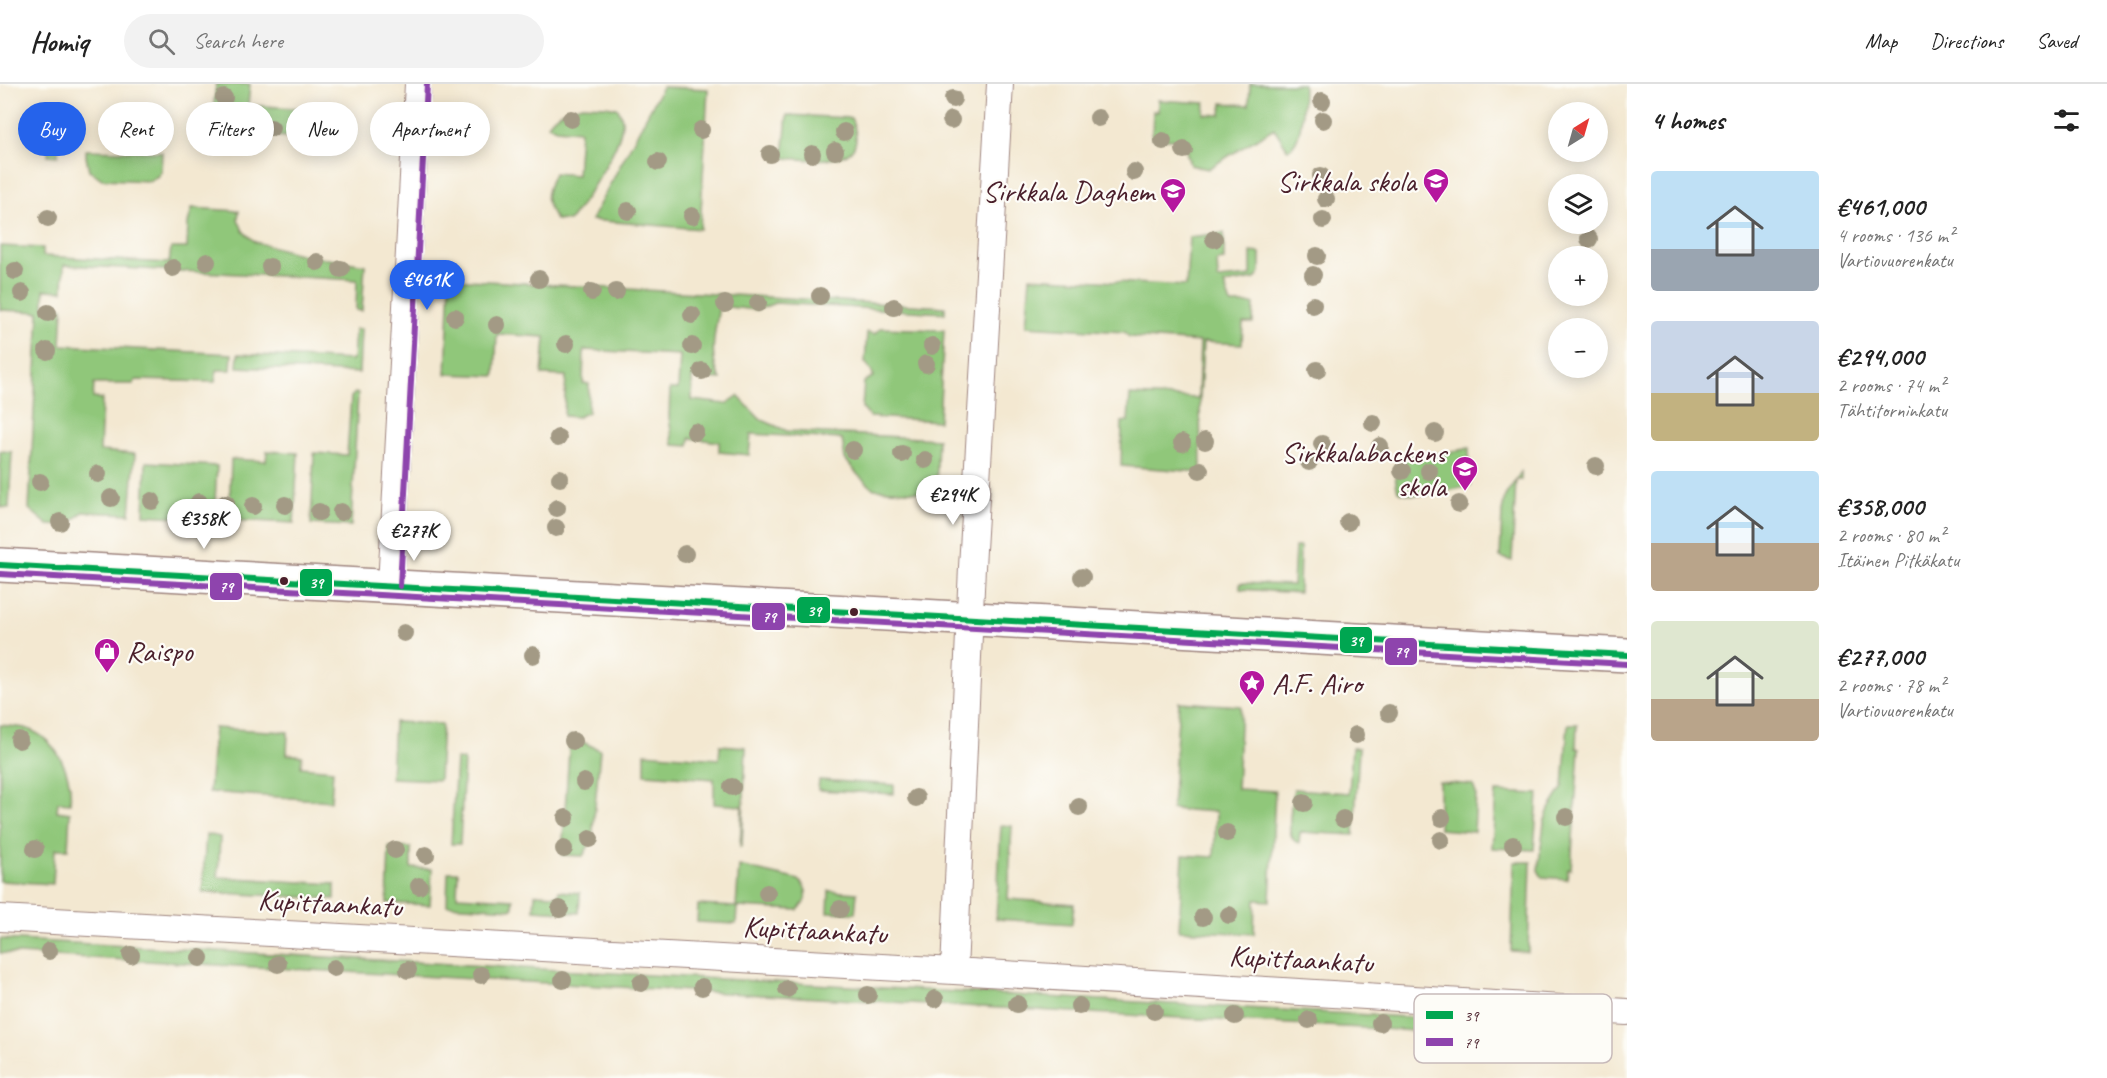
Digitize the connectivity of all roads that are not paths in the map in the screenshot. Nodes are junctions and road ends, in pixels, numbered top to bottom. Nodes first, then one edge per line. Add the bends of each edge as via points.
1 (418, 84) edge
2 (1000, 84) edge
3 (0, 565) edge
4 (391, 586) junction
5 (970, 618) junction
6 (1627, 655) edge
7 (0, 918) edge
8 (954, 971) junction
9 (1414, 998) edge
10 (1612, 1011) edge
11 (1627, 1012) edge

1 - 4 street
2 - 5 street
3 - 4 main road
4 - 5 main road
5 - 6 main road
5 - 8 street
7 - 8 street, Kupittaankatu
8 - 9 street, Kupittaankatu
10 - 11 street, Kupittaankatu

